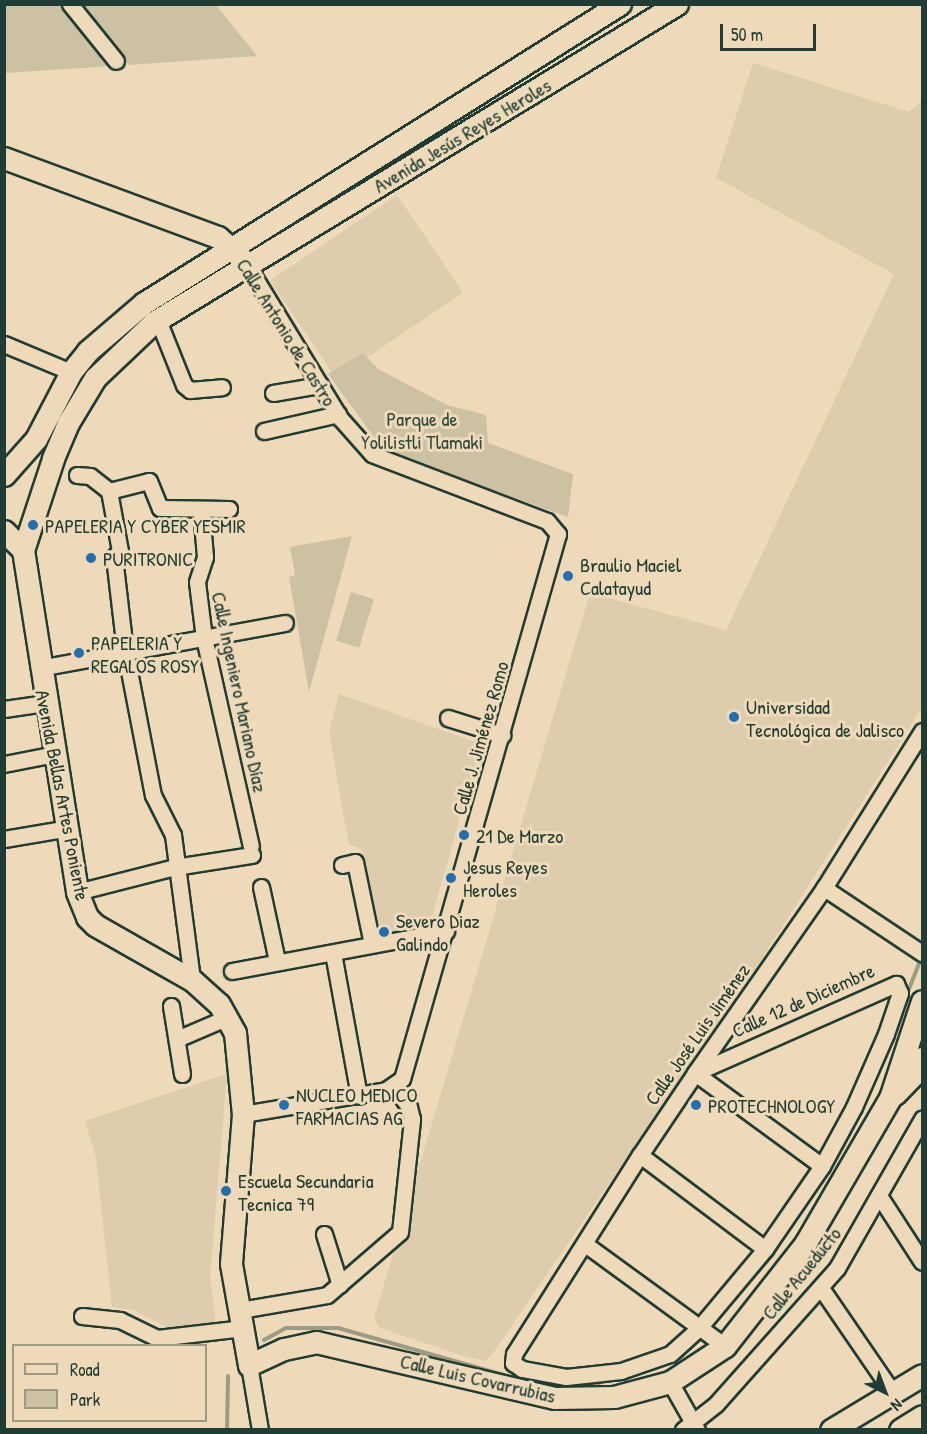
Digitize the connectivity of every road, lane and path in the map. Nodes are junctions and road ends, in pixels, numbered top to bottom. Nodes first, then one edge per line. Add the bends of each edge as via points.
1 (70, 4) edge
2 (620, 4) edge
3 (677, 4) edge
4 (116, 61) dead end
5 (4, 158) edge
6 (232, 248) junction
7 (247, 265) junction
8 (158, 320) junction
9 (4, 344) edge
10 (71, 372) junction
11 (320, 385) junction
12 (222, 387) dead end
13 (273, 393) dead end
14 (338, 414) junction
15 (264, 431) dead end
16 (12, 457) edge
17 (4, 475) edge
18 (77, 475) dead end
19 (109, 491) junction
20 (229, 509) dead end
21 (201, 510) junction
22 (554, 527) joint
23 (4, 531) edge
24 (23, 550) junction
25 (285, 622) dead end
26 (204, 638) junction
27 (125, 650) junction
28 (39, 668) junction
29 (45, 703) junction
30 (4, 709) edge
31 (448, 718) dead end
32 (922, 731) edge
33 (502, 735) junction
34 (55, 754) junction
35 (4, 764) edge
36 (69, 828) junction
37 (4, 839) edge
38 (342, 865) dead end
39 (175, 867) junction
40 (261, 887) dead end
41 (824, 888) junction
42 (77, 892) junction
43 (446, 931) junction
44 (372, 944) junction
45 (917, 949) edge
46 (333, 953) junction
47 (277, 961) junction
48 (232, 971) dead end
49 (192, 980) junction
50 (922, 1001) edge
51 (171, 1006) dead end
52 (228, 1017) junction
53 (177, 1039) junction
54 (916, 1068) edge
55 (695, 1073) junction
56 (182, 1074) dead end
57 (394, 1086) junction
58 (359, 1096) junction
59 (243, 1114) junction
60 (922, 1119) edge
61 (640, 1155) junction
62 (822, 1166) junction
63 (880, 1197) junction
64 (324, 1234) dead end
65 (585, 1244) junction
66 (765, 1249) junction
67 (922, 1262) edge
68 (340, 1285) junction
69 (821, 1288) junction
70 (82, 1316) dead end
71 (241, 1319) junction
72 (710, 1336) junction
73 (249, 1365) junction
74 (922, 1375) edge
75 (670, 1382) junction
76 (893, 1393) junction
77 (922, 1416) edge
78 (692, 1428) edge
79 (260, 1430) edge
80 (831, 1430) edge
81 (900, 1430) edge

1 - 4 street
2 - 6 street, Avenida Jesús Reyes Heroles
3 - 7 street, Avenida Jesús Reyes Heroles
5 - 6 street, Calle Antonio de Castro via 218,237
6 - 7 street, Calle Antonio de Castro
6 - 10 street, Avenida Jesús Reyes Heroles via 144,303 88,351
7 - 8 street, Avenida Jesús Reyes Heroles
7 - 11 street, Calle Antonio de Castro
8 - 12 street via 184,385 190,390
8 - 24 street, Avenida Jesús Reyes Heroles via 123,349 83,395 53,459
9 - 10 street
10 - 16 street, Avenida Jesús Reyes Heroles via 36,439
11 - 13 street
11 - 14 street, Calle Antonio de Castro
14 - 15 street
14 - 22 street, Calle Antonio de Castro via 361,444 384,462
16 - 17 street, Avenida Jesús Reyes Heroles
18 - 19 street via 90,476
19 - 21 street via 149,481 160,508
19 - 27 street via 120,551 114,557
20 - 21 street
21 - 26 street, Calle Ingeniero Mariano Díaz via 205,557 197,582
22 - 33 street, Calle J. Jiménez Romo via 557,543
23 - 24 street
24 - 28 street, Avenida Bellas Artes Poniente
25 - 26 street
26 - 27 street
26 - 39 street, Calle Ingeniero Mariano Díaz via 252,850
27 - 28 street
27 - 39 street via 153,795 173,835
28 - 29 street, Avenida Bellas Artes Poniente
29 - 30 street
29 - 34 street, Avenida Bellas Artes Poniente
31 - 33 street
32 - 41 street, Calle José Luis Jiménez
33 - 43 street, Calle J. Jiménez Romo
34 - 35 street
34 - 36 street, Avenida Bellas Artes Poniente
36 - 37 street
36 - 42 street, Avenida Bellas Artes Poniente
38 - 44 street via 355,862
39 - 42 street
39 - 49 street
40 - 47 street
41 - 45 street
41 - 55 street, Calle José Luis Jiménez
42 - 49 street, Avenida Bellas Artes Poniente via 87,917 95,925
43 - 44 street
43 - 57 street, Calle J. Jiménez Romo via 406,1068
44 - 46 street
46 - 47 street
46 - 58 street
47 - 48 street
49 - 52 street, Avenida Bellas Artes Poniente
50 - 54 street, Calle Luis Covarrubias
51 - 53 street
52 - 53 street
52 - 59 street, Avenida Bellas Artes Poniente via 235,1033
53 - 56 street
54 - 72 street, Calle Luis Covarrubias via 890,1098 805,1244
55 - 61 street, Calle José Luis Jiménez
55 - 62 street
55 - 62 street, Calle 12 de Diciembre via 896,984 900,993 886,1034 854,1107
57 - 58 street
57 - 68 street via 409,1107 412,1119 400,1232
58 - 59 street
59 - 71 street, Avenida Bellas Artes Poniente via 231,1264
60 - 63 street, Calle Acueducto
61 - 65 street, Calle José Luis Jiménez
61 - 66 street
62 - 66 street
63 - 67 street
63 - 69 street, Calle Acueducto
64 - 68 street
65 - 72 street
65 - 72 street, Calle José Luis Jiménez via 514,1354 513,1363 522,1369 566,1377 621,1371
66 - 72 street
68 - 71 street via 327,1295
69 - 76 street
69 - 78 street, Calle Acueducto
70 - 71 street via 120,1320 157,1338
71 - 73 street, Avenida Bellas Artes Poniente
72 - 75 street, Calle Luis Covarrubias
73 - 75 street, Calle Luis Covarrubias via 284,1349 315,1342 555,1398 614,1396
73 - 79 street, Avenida Bellas Artes Poniente
74 - 76 street
75 - 78 street
76 - 80 street
77 - 81 street

